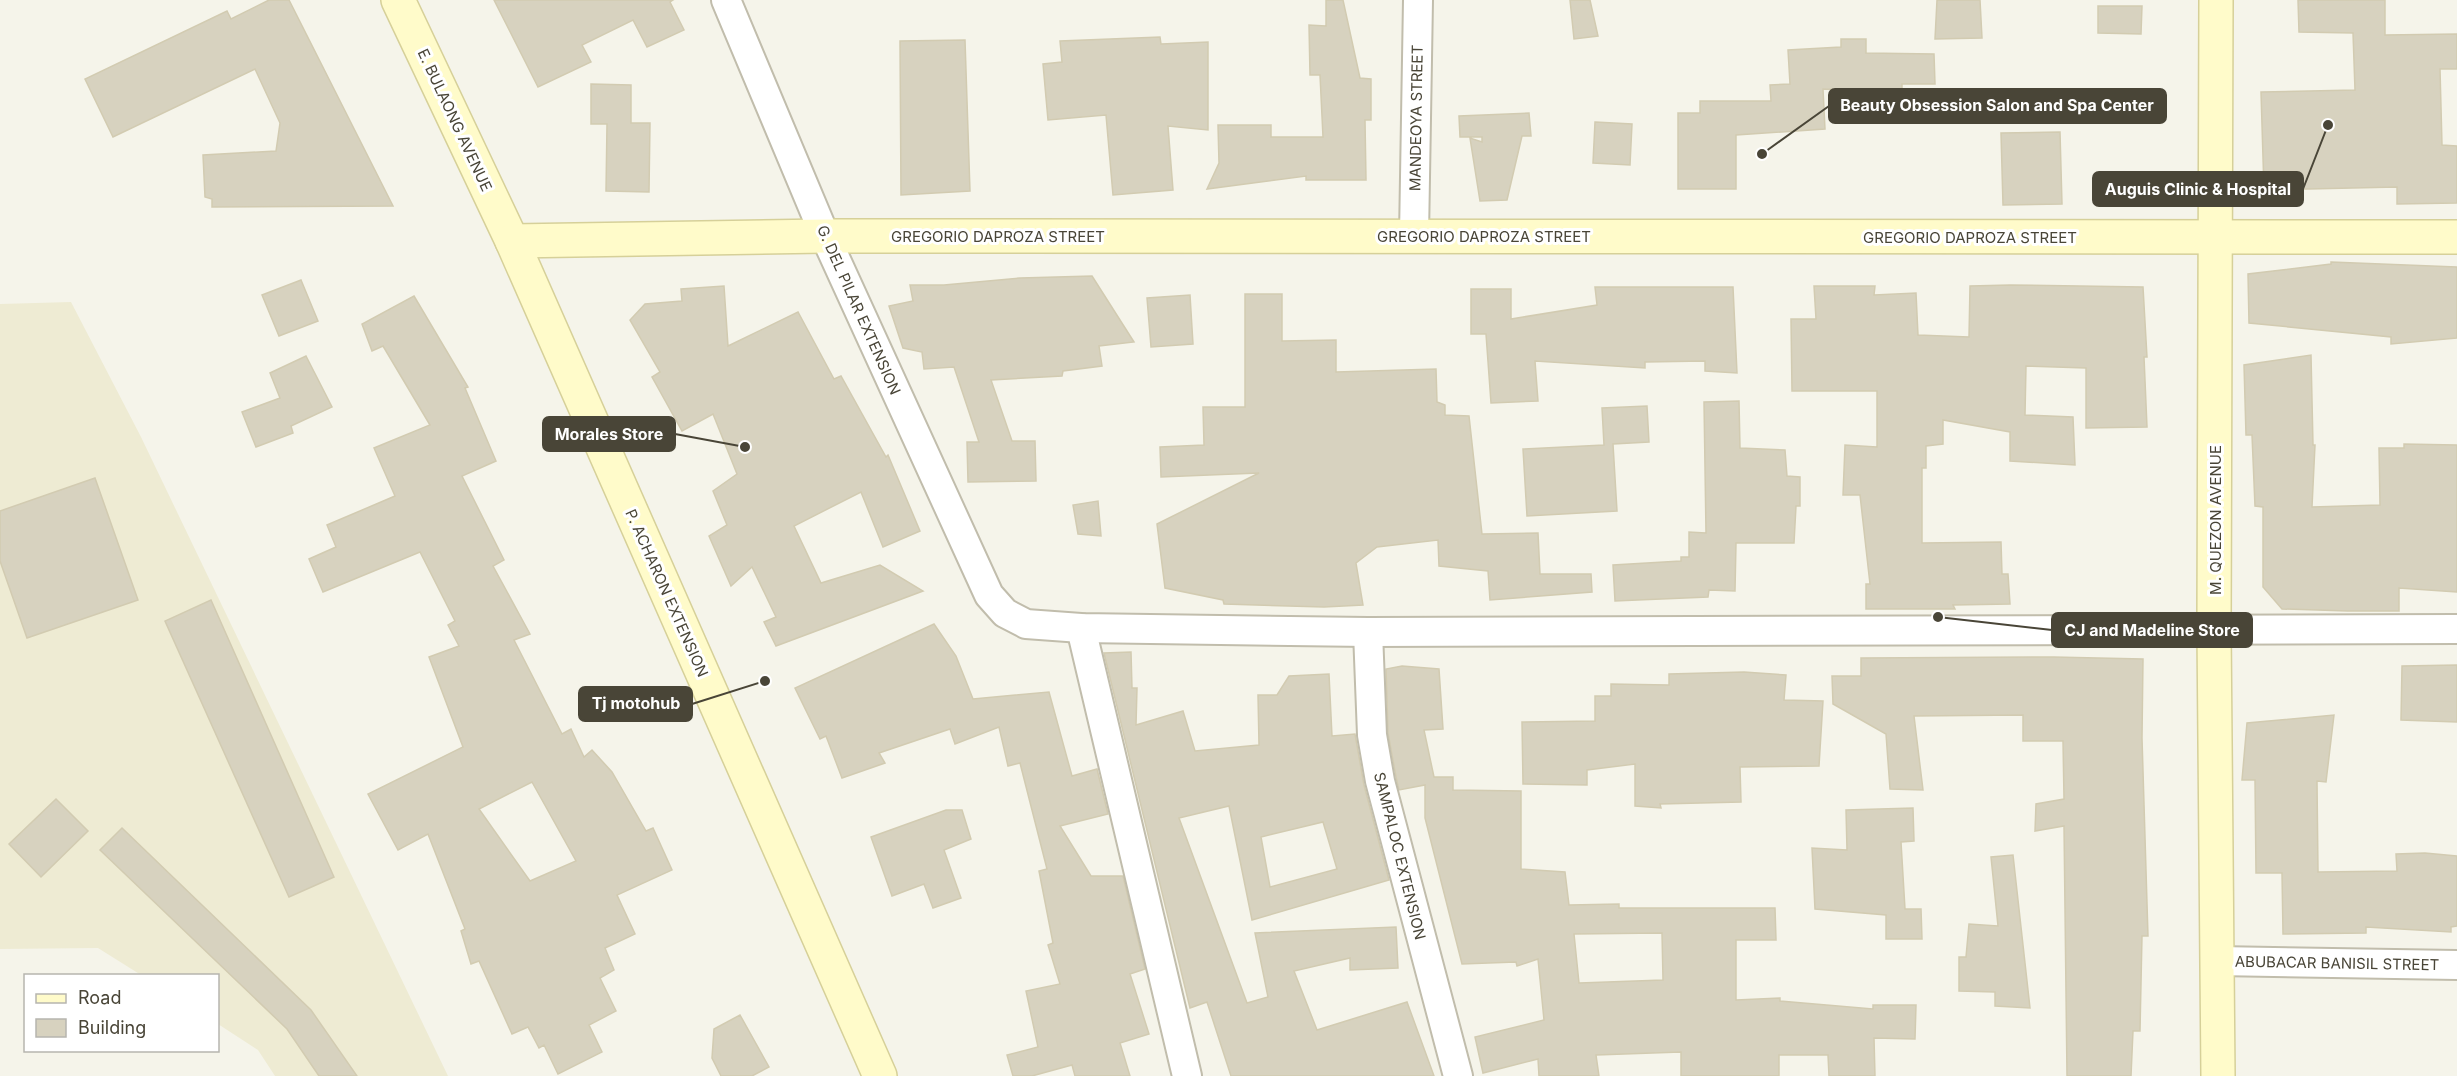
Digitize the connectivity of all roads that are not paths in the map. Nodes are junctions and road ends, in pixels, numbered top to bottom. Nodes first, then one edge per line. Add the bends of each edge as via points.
1 (398, 0) edge
2 (726, 0) edge
3 (1418, 0) edge
4 (2216, 0) edge
5 (825, 236) junction
6 (1414, 236) junction
7 (2216, 237) junction
8 (2457, 237) edge
9 (512, 241) junction
10 (1081, 628) junction
11 (2214, 629) junction
12 (2457, 629) edge
13 (1368, 632) junction
14 (2217, 961) junction
15 (2457, 965) edge
16 (880, 1076) edge
17 (1187, 1076) edge
18 (1458, 1076) edge
19 (2218, 1076) edge

1 - 9 street, E. BULAONG AVENUE
2 - 5 street, G. DEL PILAR EXTENSION
3 - 6 street, MANDEOYA STREET
4 - 7 street, M. QUEZON AVENUE
5 - 6 street, GREGORIO DAPROZA STREET
5 - 9 street, GREGORIO DAPROZA STREET
5 - 10 street, G. DEL PILAR EXTENSION via 989,595 1005,613 1026,624
6 - 7 street, GREGORIO DAPROZA STREET
7 - 8 street, GREGORIO DAPROZA STREET
7 - 11 street, M. QUEZON AVENUE
9 - 16 street, P. ACHARON EXTENSION
10 - 13 street
10 - 17 street
11 - 12 street
11 - 13 street
11 - 14 street, M. QUEZON AVENUE
13 - 18 street, SAMPALOC EXTENSION via 1372,735 1380,781
14 - 15 street, ABUBACAR BANISIL STREET
14 - 19 street, M. QUEZON AVENUE

